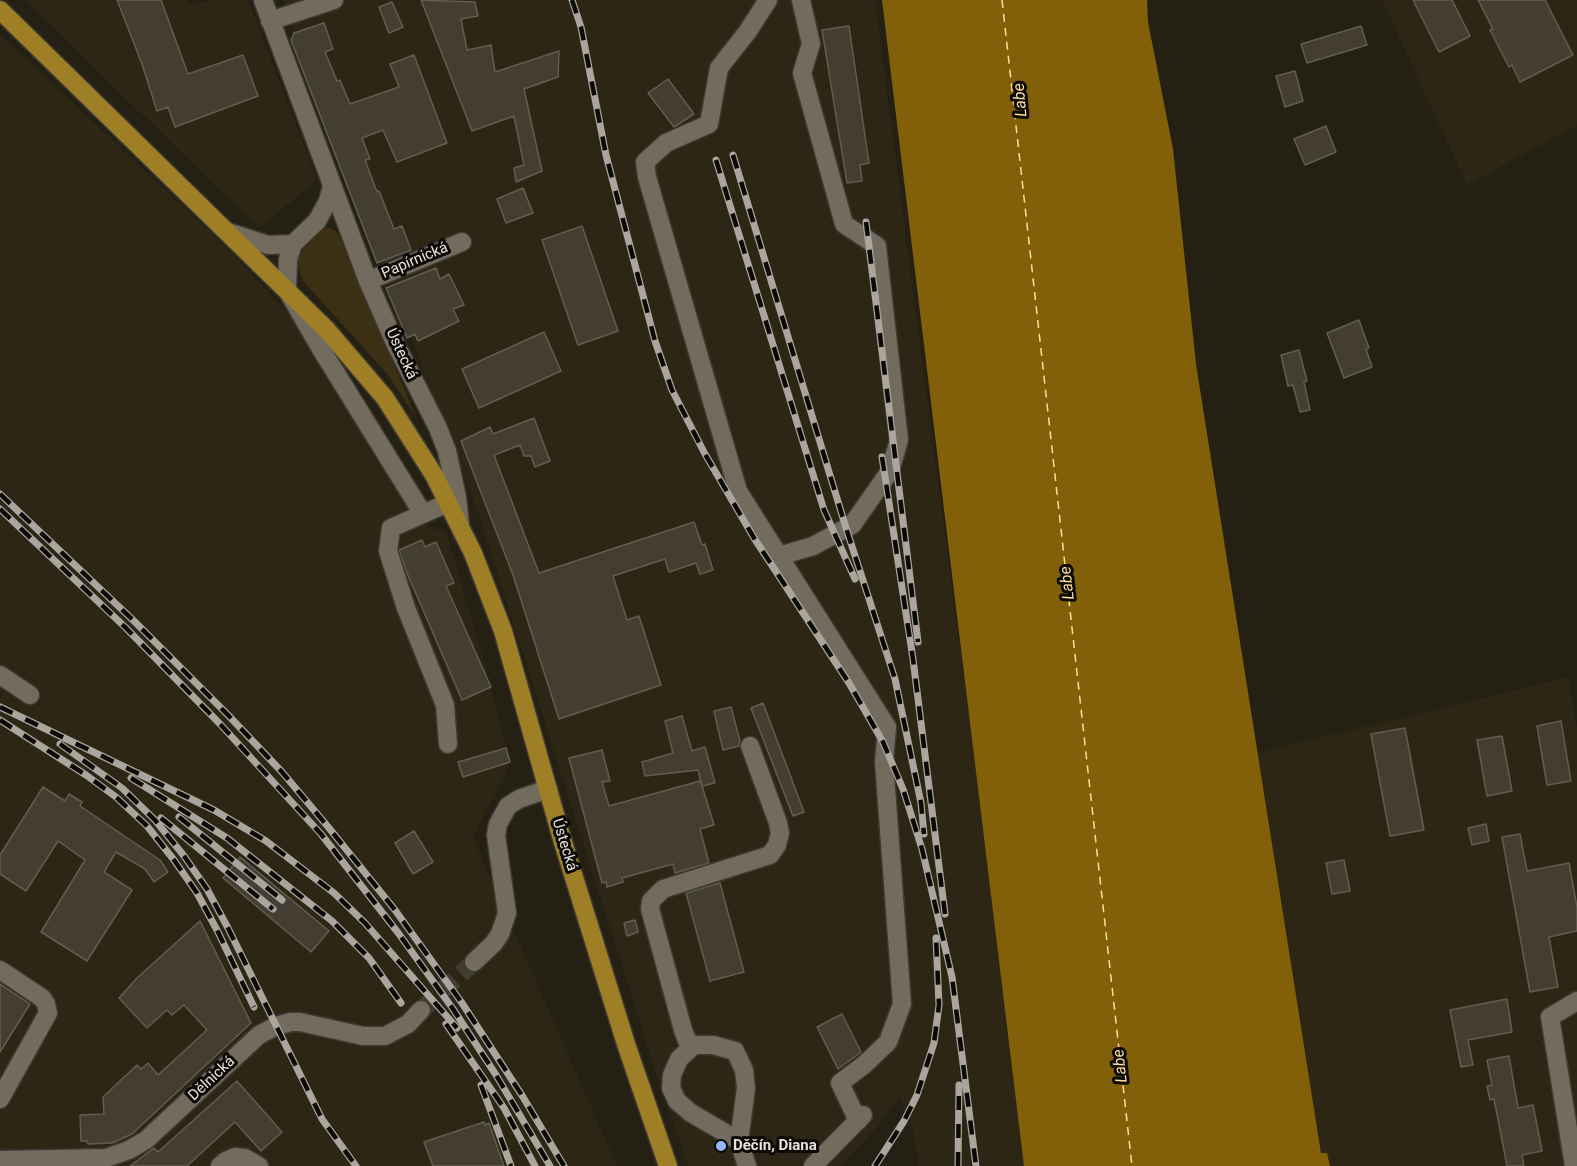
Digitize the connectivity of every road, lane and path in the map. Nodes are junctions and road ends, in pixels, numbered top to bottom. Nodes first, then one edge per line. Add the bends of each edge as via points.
1 (263, 0) edge
2 (334, 0) edge
3 (768, 0) edge
4 (801, 0) edge
5 (0, 10) edge
6 (270, 21) junction
7 (332, 186) junction
8 (228, 232) junction
9 (462, 242) dead end
10 (293, 244) junction
11 (368, 281) junction
12 (287, 290) junction
13 (448, 503) junction
14 (423, 514) junction
15 (460, 525) junction
16 (779, 556) junction
17 (0, 675) edge
18 (30, 695) dead end
19 (448, 744) dead end
20 (750, 746) dead end
21 (548, 789) junction
22 (474, 962) tunnel mouth
23 (0, 970) edge
24 (1577, 1001) edge
25 (421, 1011) tunnel mouth
26 (690, 1048) junction
27 (0, 1099) edge
28 (739, 1141) junction
29 (0, 1160) edge
30 (47, 1162) edge
31 (109, 1162) edge
32 (220, 1166) edge
33 (259, 1166) edge
34 (668, 1166) edge
35 (747, 1166) edge
36 (813, 1166) edge
37 (1574, 1166) edge

1 - 6 street, Ústecká
2 - 6 street
3 - 16 street via 719,68 710,124 666,143 645,162 738,491
4 - 16 street via 811,44 802,73 844,224 877,246 899,440 890,471 852,525 813,546
5 - 8 main road, Ústecká
6 - 7 street, Ústecká
7 - 10 street via 317,221
7 - 11 street, Ústecká
8 - 10 street via 268,245
8 - 12 main road, Ústecká
9 - 11 street, Papírnická
10 - 12 street via 288,259
11 - 15 street, Ústecká via 438,428 447,452
12 - 13 main road, Ústecká via 385,398
12 - 14 street
13 - 14 street
13 - 15 main road, Ústecká
14 - 19 street via 391,528 388,551 445,705
15 - 21 main road, Ústecká via 503,631
16 - 36 street via 887,727 884,762 902,1004 888,1042 840,1083 861,1118
17 - 18 street
20 - 26 street via 778,823 777,845 770,855 663,889 651,902
21 - 22 street via 508,806 498,824 496,836 507,912 500,934
21 - 34 main road, Ústecká
23 - 27 street via 42,998 48,1012
24 - 37 street via 1550,1017
25 - 31 street, Dělnická via 385,1036 363,1036 300,1022 276,1026 259,1035 146,1140
26 - 28 street via 679,1059 672,1075 671,1088 677,1101
26 - 28 street via 713,1045 735,1051 744,1070 746,1088
28 - 35 street
29 - 30 street, Dělnická
30 - 31 street, Dělnická
32 - 33 street via 236,1157

